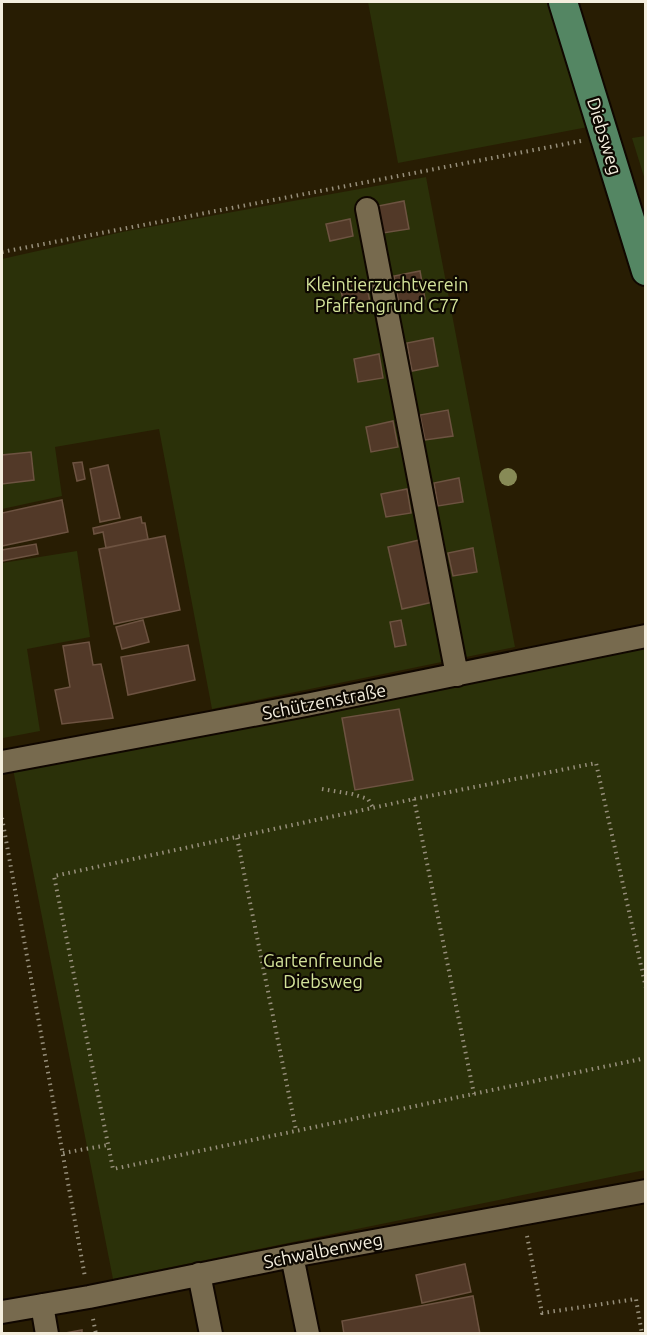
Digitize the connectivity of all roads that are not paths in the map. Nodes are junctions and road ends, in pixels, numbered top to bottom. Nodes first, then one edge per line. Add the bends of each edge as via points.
1 (563, 2) edge
2 (367, 209) dead end
3 (645, 271) edge
4 (645, 636) edge
5 (457, 675) junction
6 (2, 762) edge
7 (645, 1191) edge
8 (292, 1256) junction
9 (199, 1274) junction
10 (42, 1305) junction
11 (2, 1312) edge
12 (47, 1334) edge
13 (211, 1334) edge
14 (308, 1334) edge

1 - 3 main road, Diebsweg
2 - 5 street
4 - 5 street, Schützenstraße
5 - 6 street, Schützenstraße
7 - 8 street, Schwalbenweg
8 - 9 street, Schwalbenweg
8 - 14 street
9 - 10 street, Schwalbenweg
9 - 13 street
10 - 11 street, Schwalbenweg
10 - 12 street

